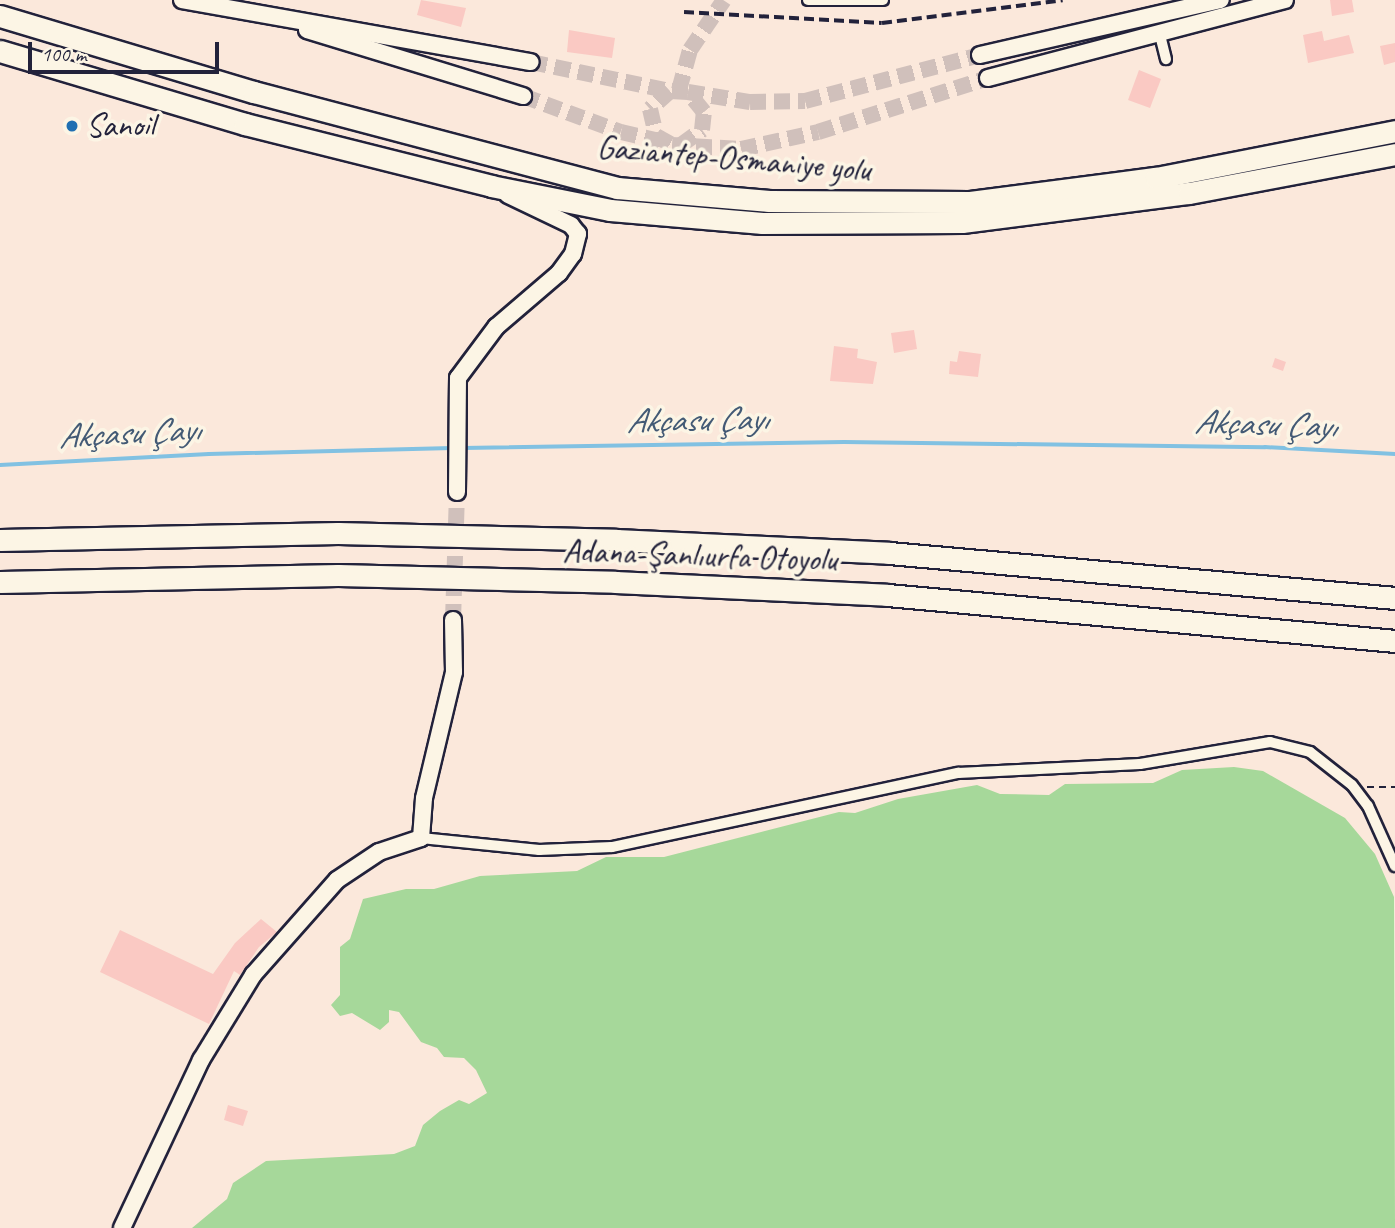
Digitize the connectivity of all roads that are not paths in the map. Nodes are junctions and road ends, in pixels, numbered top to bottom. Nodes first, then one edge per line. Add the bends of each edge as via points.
1 (182, 0) edge
2 (808, 0) edge
3 (865, 0) edge
4 (883, 0) edge
5 (1221, 0) edge
6 (1285, 0) edge
7 (254, 13) junction
8 (0, 16) edge
9 (1159, 30) junction
10 (0, 51) edge
11 (980, 55) tunnel mouth
12 (1166, 59) dead end
13 (531, 62) tunnel mouth
14 (988, 78) tunnel mouth
15 (523, 96) tunnel mouth
16 (1395, 131) edge
17 (1395, 154) edge
18 (491, 186) junction
19 (457, 492) tunnel mouth
20 (0, 540) edge
21 (0, 582) edge
22 (1395, 598) edge
23 (453, 620) tunnel mouth
24 (1395, 641) edge
25 (421, 838) junction
26 (1395, 866) edge
27 (122, 1228) edge

1 - 7 street
2 - 3 street
3 - 4 street
5 - 11 street
6 - 9 street
7 - 13 street
7 - 15 street
8 - 16 highway, Gaziantep-Osmaniye yolu via 254,92 617,188 864,204 970,202 1156,178
9 - 12 street
9 - 14 street
10 - 18 highway, Gaziantep-Osmaniye yolu via 245,124
17 - 18 highway, Gaziantep-Osmaniye yolu via 1189,193 962,222 762,223 610,211
18 - 19 street via 570,225 578,234 573,254 559,273 496,327 458,378
20 - 22 highway, Adana-Şanlıurfa Otoyolu via 338,533 616,540 890,553
21 - 24 highway, Adana-Şanlıurfa Otoyolu via 338,575 615,582 887,596
23 - 25 street via 454,672
25 - 26 street via 538,850 612,847 958,774 1140,764 1256,742 1290,743 1310,752 1352,785 1368,806
25 - 27 street via 379,852 337,880 253,975 201,1060

